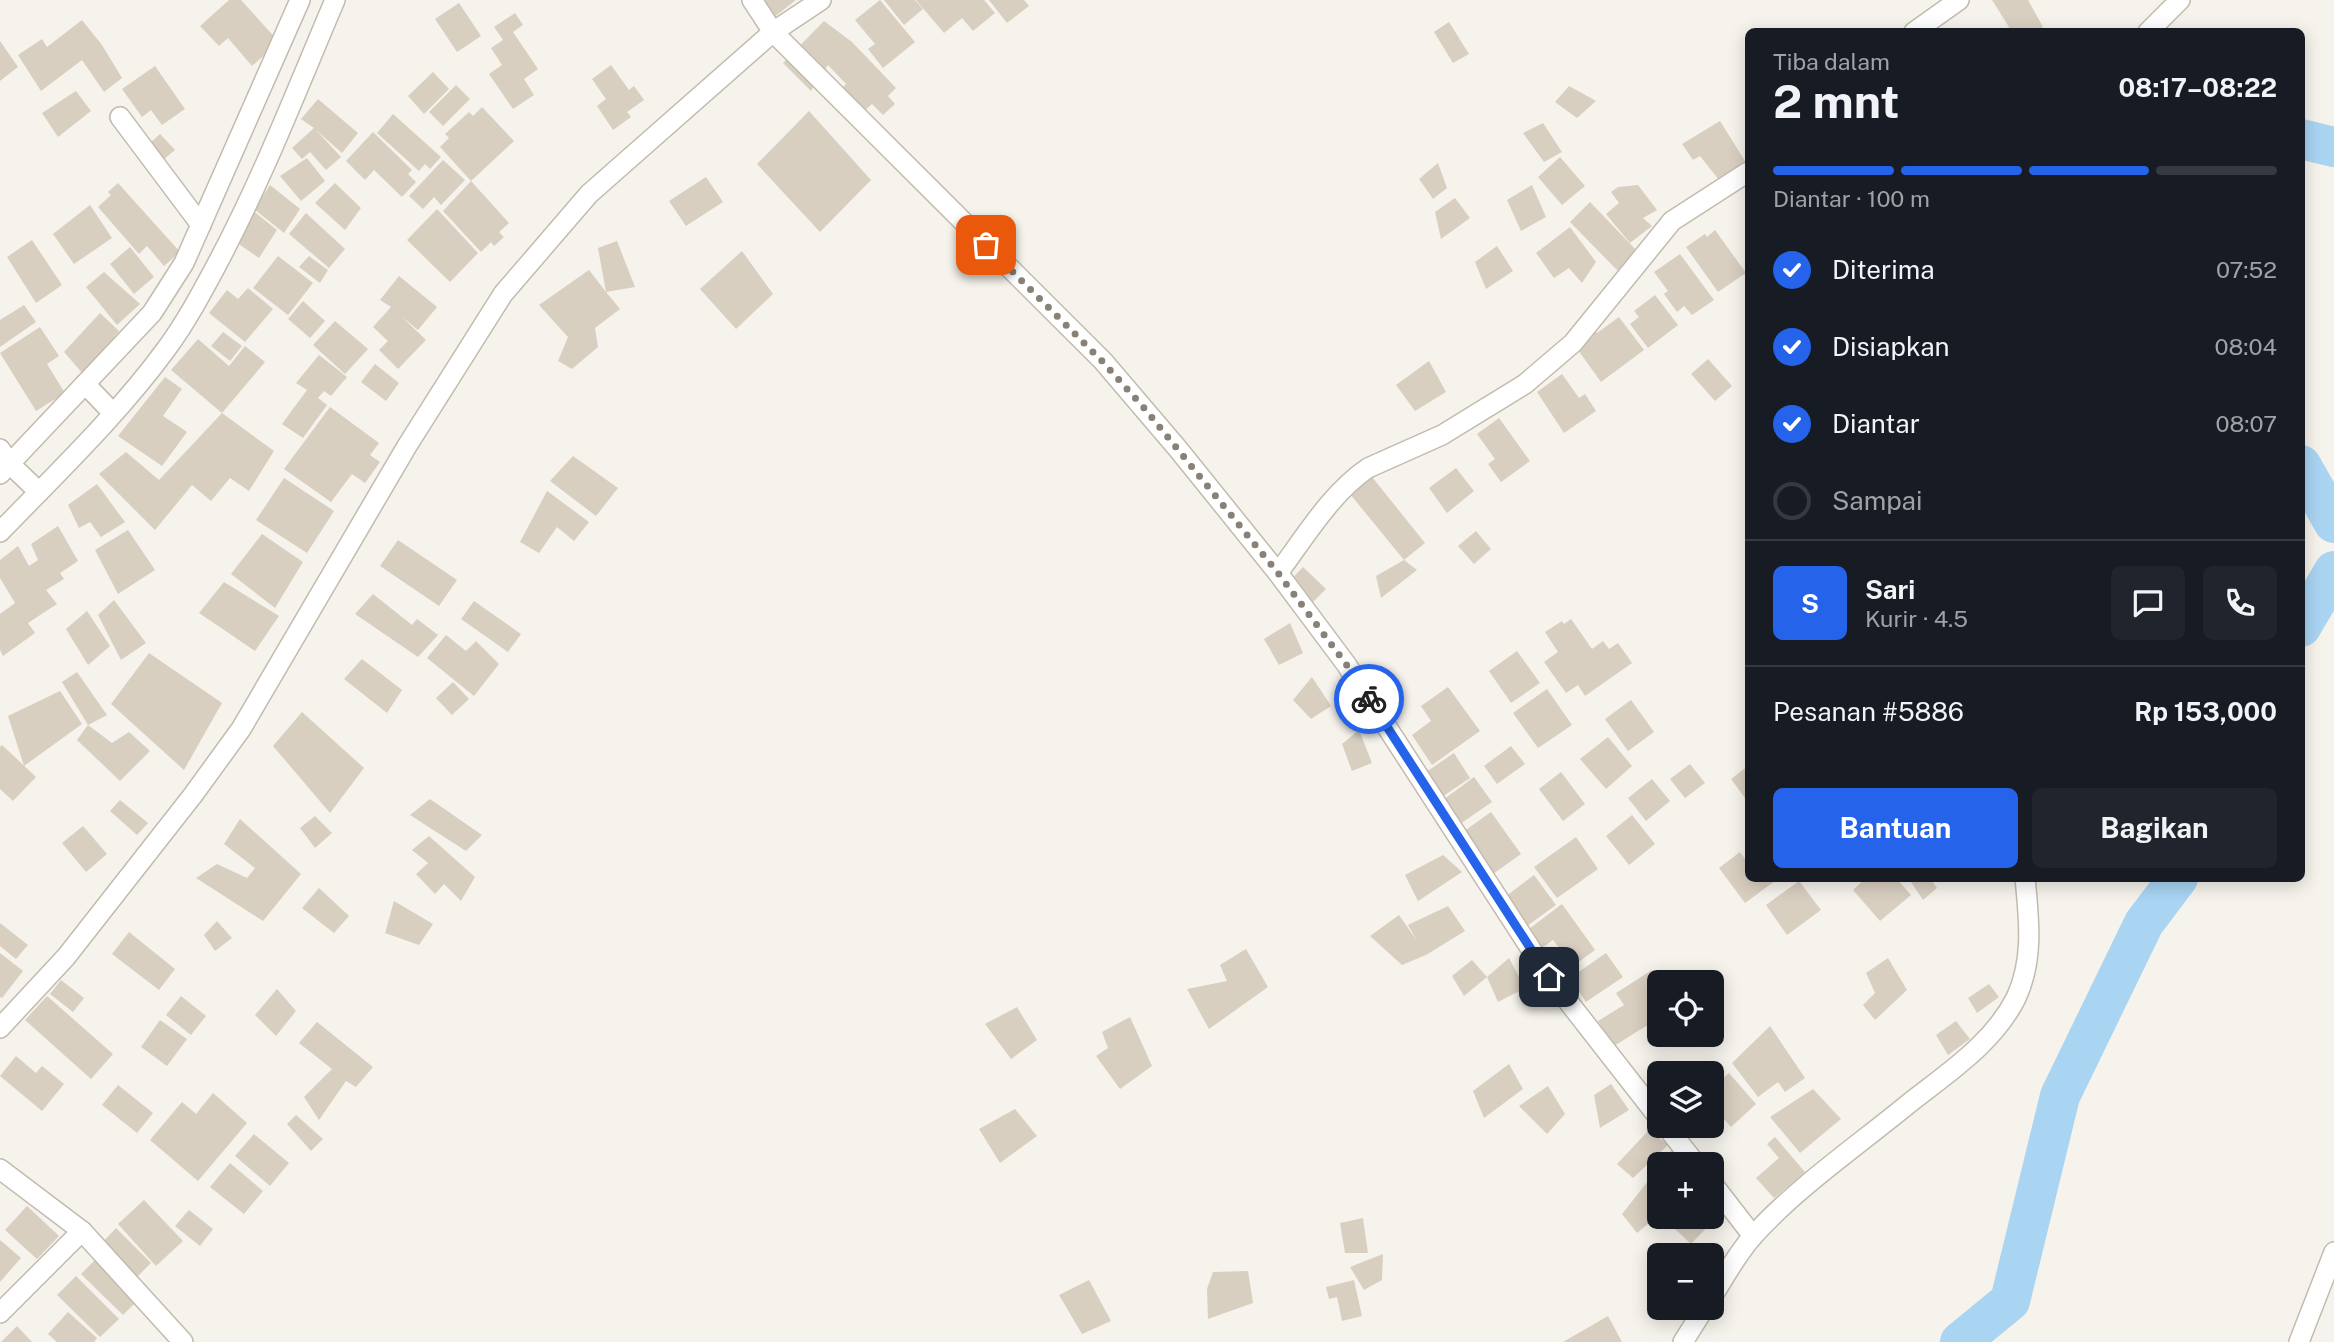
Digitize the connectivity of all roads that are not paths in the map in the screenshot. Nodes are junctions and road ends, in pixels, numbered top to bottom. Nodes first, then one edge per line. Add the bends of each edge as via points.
1 (300, 0) edge
2 (335, 0) edge
3 (752, 0) edge
4 (821, 0) edge
5 (1959, 0) edge
6 (2180, 0) edge
7 (1920, 28) edge
8 (2152, 28) edge
9 (773, 32) junction
10 (293, 53) junction
11 (120, 117) dead end
12 (1745, 174) edge
13 (201, 225) junction
14 (196, 270) junction
15 (99, 399) junction
16 (17, 473) edge
17 (0, 532) edge
18 (1278, 573) junction
19 (2025, 882) edge
20 (0, 1028) edge
21 (1647, 1103) edge
22 (1675, 1138) edge
23 (1686, 1152) edge
24 (0, 1169) edge
25 (1724, 1199) edge
26 (82, 1231) junction
27 (1753, 1236) junction
28 (2334, 1252) edge
29 (1724, 1279) edge
30 (0, 1313) edge
31 (1696, 1320) edge
32 (183, 1342) edge
33 (1682, 1342) edge
34 (2299, 1342) edge

1 - 10 street
2 - 10 street
3 - 9 street
4 - 9 street
5 - 7 street
6 - 8 street
9 - 18 street via 1102,361
9 - 20 street via 589,194 503,294 407,446 241,729 66,957
10 - 13 street
10 - 14 street via 268,159
11 - 13 street
12 - 18 street via 1672,221 1573,343 1525,384 1442,435 1358,475
13 - 14 street
14 - 15 street via 152,313
14 - 15 street via 167,348
15 - 16 street
15 - 16 street
16 - 17 street
18 - 21 street via 1346,664 1557,989
19 - 27 street via 2026,971 2006,1017 1973,1052
22 - 23 street
24 - 26 street
25 - 27 street
26 - 30 street
26 - 32 street
27 - 29 street
28 - 34 street
31 - 33 street

